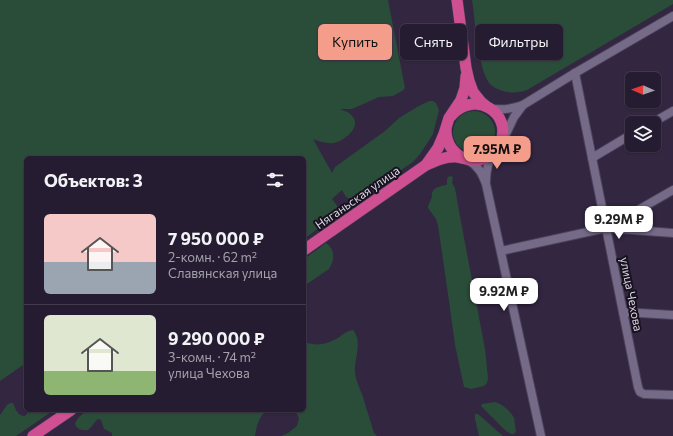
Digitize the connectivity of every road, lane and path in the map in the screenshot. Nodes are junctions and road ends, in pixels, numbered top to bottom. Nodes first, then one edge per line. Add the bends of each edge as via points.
1 (457, 0) edge
2 (673, 16) edge
3 (466, 68) junction
4 (575, 73) junction
5 (523, 105) junction
6 (487, 107) junction
7 (673, 111) edge
8 (451, 116) junction
9 (661, 118) edge
10 (446, 128) junction
11 (625, 138) edge
12 (496, 149) junction
13 (592, 158) junction
14 (465, 159) junction
15 (426, 165) junction
16 (486, 184) junction
17 (673, 190) edge
18 (606, 228) junction
19 (673, 233) edge
20 (306, 249) edge
21 (501, 251) junction
22 (623, 312) junction
23 (673, 315) edge
24 (673, 395) edge
25 (68, 412) edge
26 (33, 436) edge
27 (541, 436) edge

1 - 3 highway
2 - 4 street
3 - 6 highway via 473,92
3 - 8 highway via 463,94
4 - 5 street
4 - 13 street, улица Чехова
5 - 6 street via 504,110
5 - 12 street
6 - 8 highway via 467,105
6 - 12 highway via 497,115 502,125 502,136
7 - 9 street
8 - 10 highway
10 - 14 highway via 450,146 456,154
10 - 15 highway via 438,148
11 - 13 street
12 - 14 highway via 481,160
12 - 16 street via 486,171
13 - 18 street, улица Чехова
14 - 15 highway via 448,157
14 - 16 street via 478,168
15 - 20 highway, Няганьская улица
16 - 21 street
17 - 18 street
18 - 19 street
18 - 21 street
18 - 22 street, улица Чехова
21 - 27 street
22 - 23 street
22 - 24 street, улица Чехова via 640,392
25 - 26 highway

